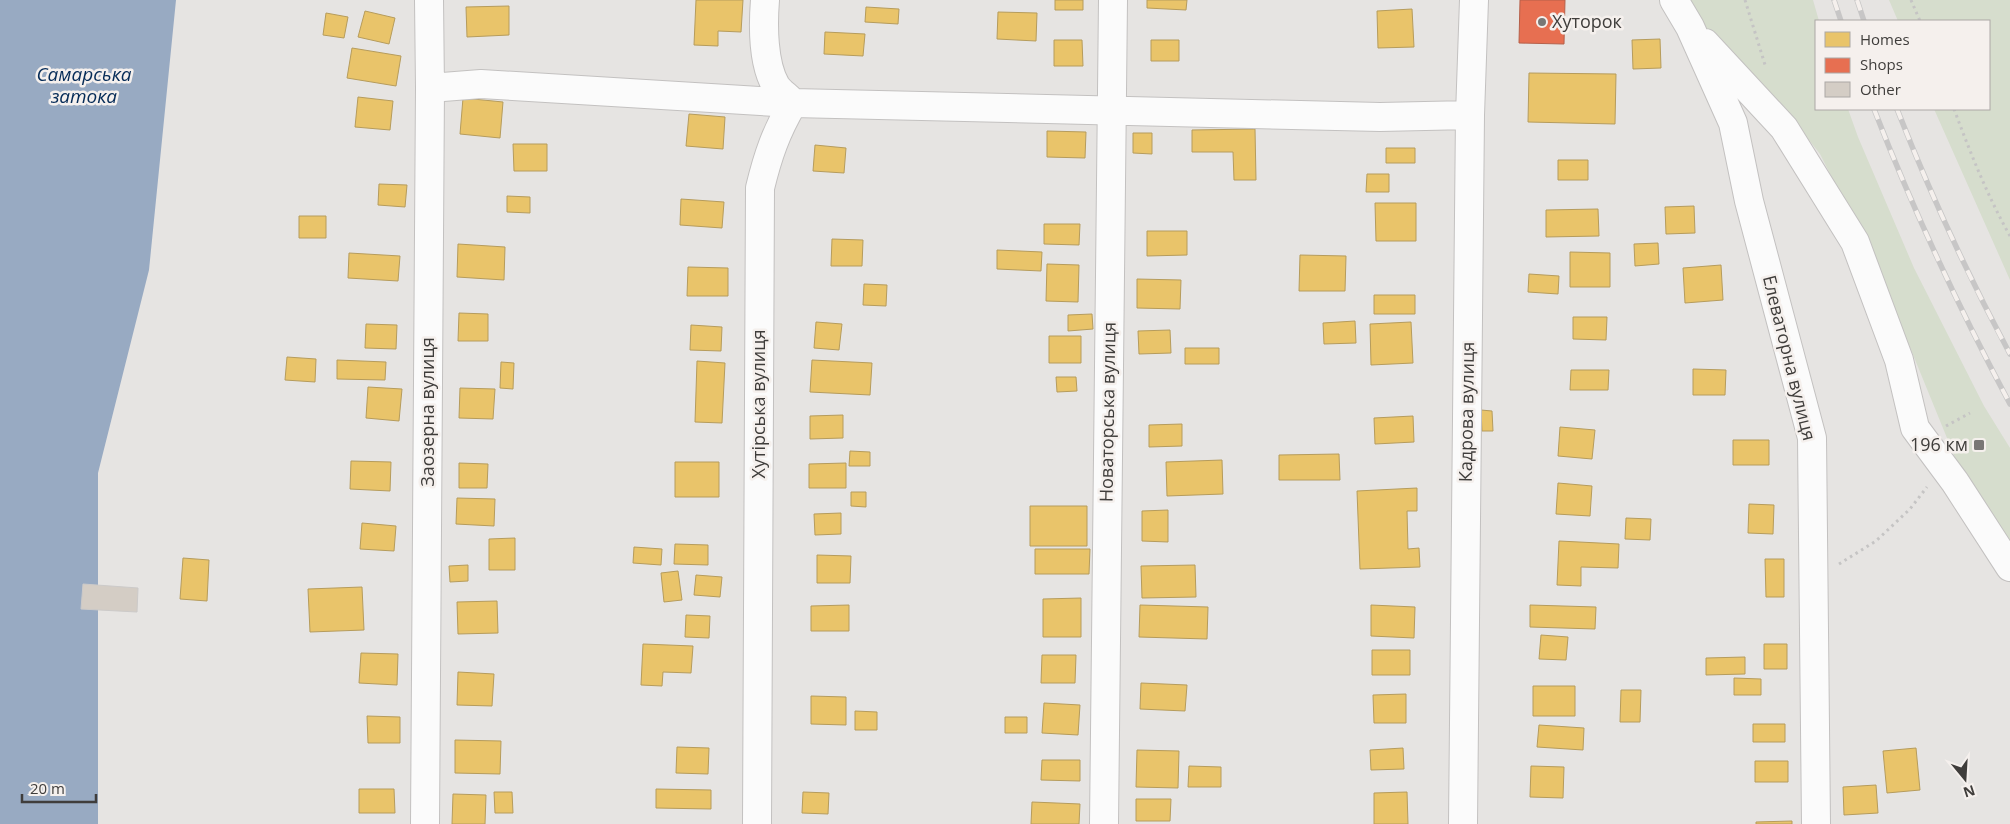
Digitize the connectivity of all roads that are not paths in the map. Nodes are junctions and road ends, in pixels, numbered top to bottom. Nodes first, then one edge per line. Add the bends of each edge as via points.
1 (429, 0) edge
2 (765, 0) edge
3 (1113, 0) edge
4 (1474, 0) edge
5 (1674, 0) edge
6 (1690, 28) junction
7 (430, 88) junction
8 (793, 102) junction
9 (1112, 111) junction
10 (1470, 115) junction
11 (2010, 567) edge
12 (425, 824) edge
13 (757, 824) edge
14 (1104, 824) edge
15 (1463, 824) edge
16 (1816, 824) edge

1 - 7 street, Заозерна вулиця
2 - 8 street via 768,68 777,87
3 - 9 street, Новаторська вулиця
4 - 10 street, Кадрова вулиця
5 - 6 street, Елеваторна вулиця
6 - 11 street via 1784,128 1855,242 1899,360 1916,428
6 - 16 street, Елеваторна вулиця via 1733,123 1749,201 1812,438
7 - 8 street via 481,84
7 - 12 street, Заозерна вулиця
8 - 9 street
8 - 13 street, Хутірська вулиця via 768,154 760,188
9 - 10 street via 1380,117
9 - 14 street, Новаторська вулиця
10 - 15 street, Кадрова вулиця

